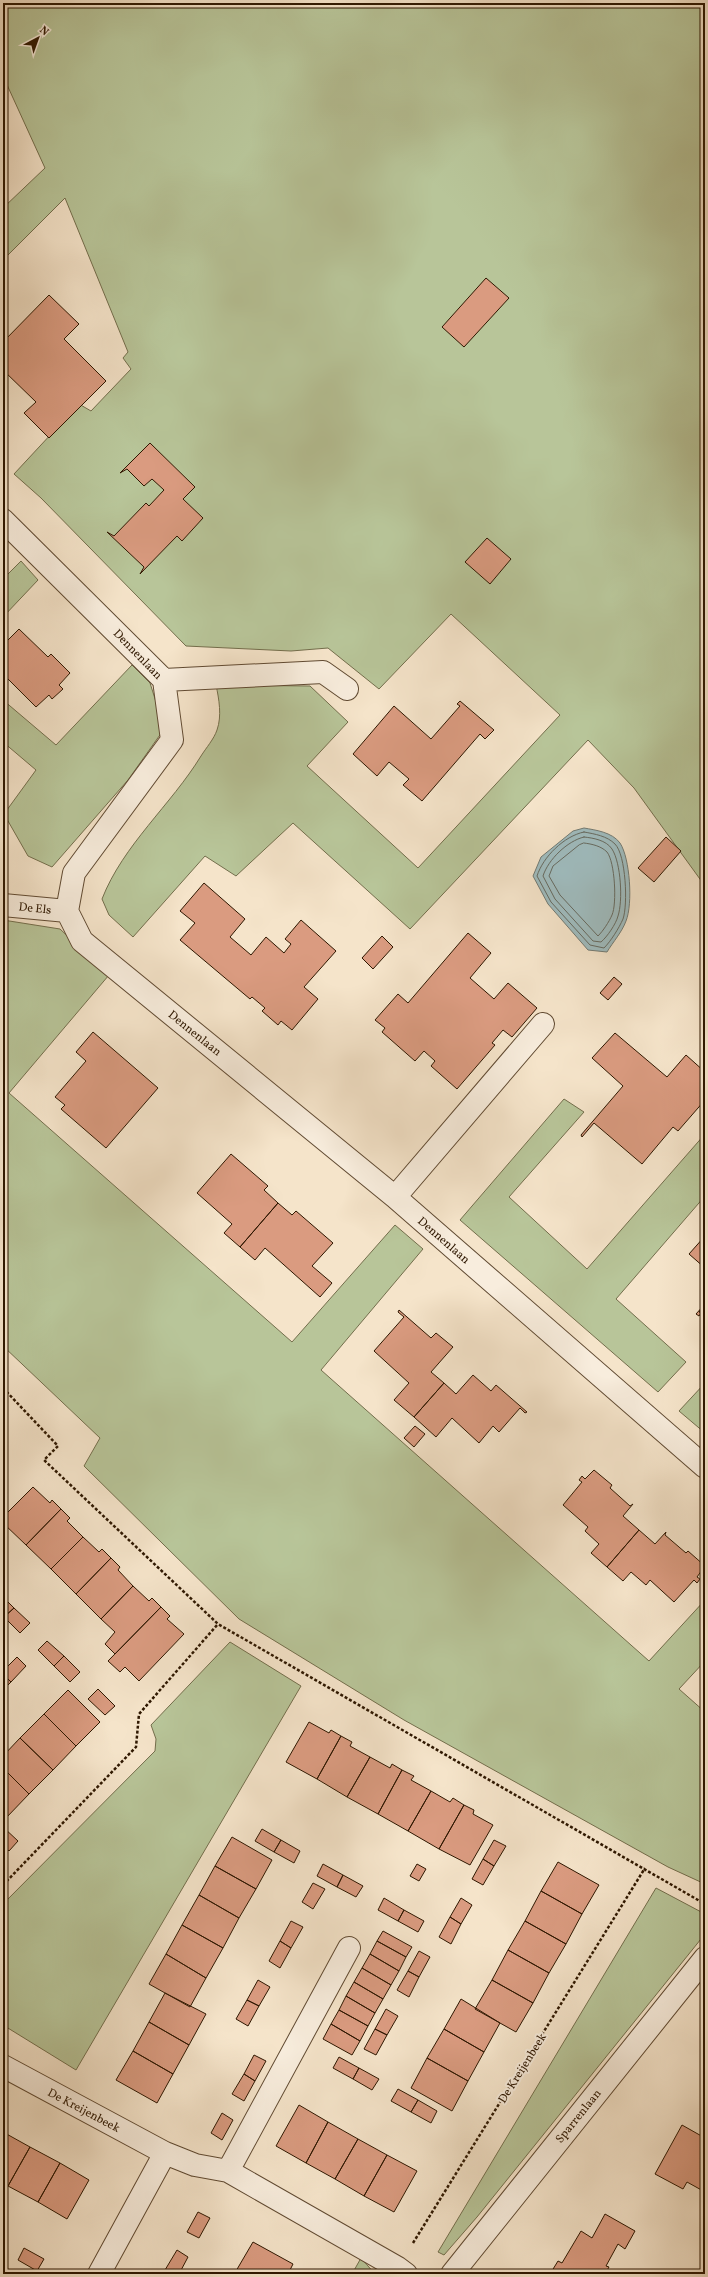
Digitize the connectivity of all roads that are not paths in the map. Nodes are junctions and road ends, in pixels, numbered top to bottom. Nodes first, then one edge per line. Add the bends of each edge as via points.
1 (3, 520) edge
2 (164, 680) junction
3 (347, 689) dead end
4 (3, 905) edge
5 (67, 911) junction
6 (543, 1024) dead end
7 (395, 1197) junction
8 (705, 1467) edge
9 (349, 1948) dead end
10 (705, 1958) edge
11 (3, 2066) edge
12 (165, 2153) junction
13 (228, 2171) junction
14 (402, 2271) edge
15 (99, 2274) edge
16 (452, 2274) edge

1 - 2 street, Dennenlaan
2 - 3 street via 323,672
2 - 5 street, Dennenlaan via 172,740 74,873
4 - 5 street, De Els
5 - 7 street, Dennenlaan via 82,940
6 - 7 street
7 - 8 street, Dennenlaan
9 - 13 street
10 - 16 street, Sparrenlaan
11 - 12 street, De Kreijenbeek
12 - 13 street, De Kreijenbeek via 195,2165
12 - 15 street
13 - 14 street, De Kreijenbeek

